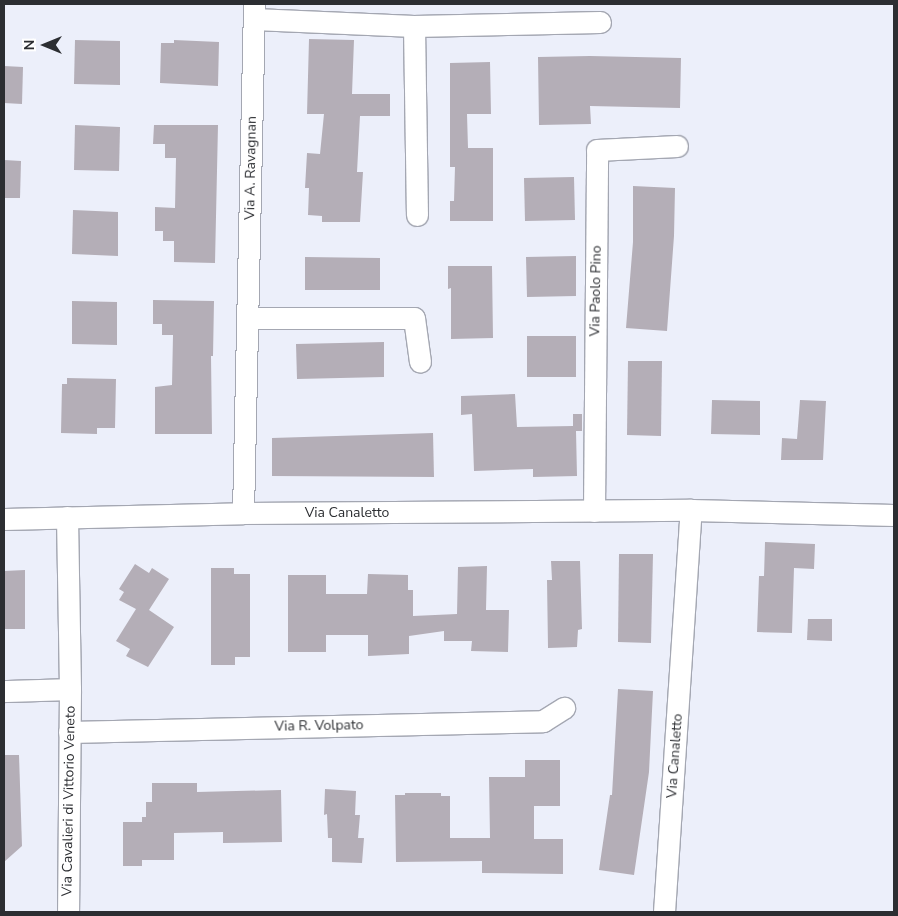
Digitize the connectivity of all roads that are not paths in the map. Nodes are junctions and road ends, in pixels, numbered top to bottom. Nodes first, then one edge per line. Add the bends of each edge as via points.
1 (254, 11) edge
2 (600, 22) dead end
3 (414, 26) junction
4 (677, 146) dead end
5 (417, 215) dead end
6 (247, 318) junction
7 (420, 362) dead end
8 (691, 510) junction
9 (594, 511) junction
10 (243, 513) junction
11 (894, 515) edge
12 (68, 517) junction
13 (4, 519) edge
14 (70, 689) junction
15 (4, 691) edge
16 (564, 708) dead end
17 (69, 732) junction
18 (68, 912) edge
19 (664, 912) edge

1 - 3 street, Via A. Ravagnan
1 - 6 street, Via A. Ravagnan
2 - 3 street, Via A. Ravagnan
3 - 5 street
4 - 9 street, Via Paolo Pino via 597,150
6 - 7 street via 414,318
6 - 10 street, Via A. Ravagnan
8 - 9 street, Via Canaletto
8 - 11 street, Via Canaletto
8 - 19 street, Via Canaletto
9 - 10 street, Via Canaletto
10 - 12 street, Via Canaletto
12 - 13 street, Via Canaletto
12 - 14 street, Via Cavalieri di Vittorio Veneto
14 - 15 street, Via Cavalieri di Vittorio Veneto
14 - 17 street, Via Cavalieri di Vittorio Veneto
16 - 17 street, Via R. Volpato via 543,721
17 - 18 street, Via Cavalieri di Vittorio Veneto

